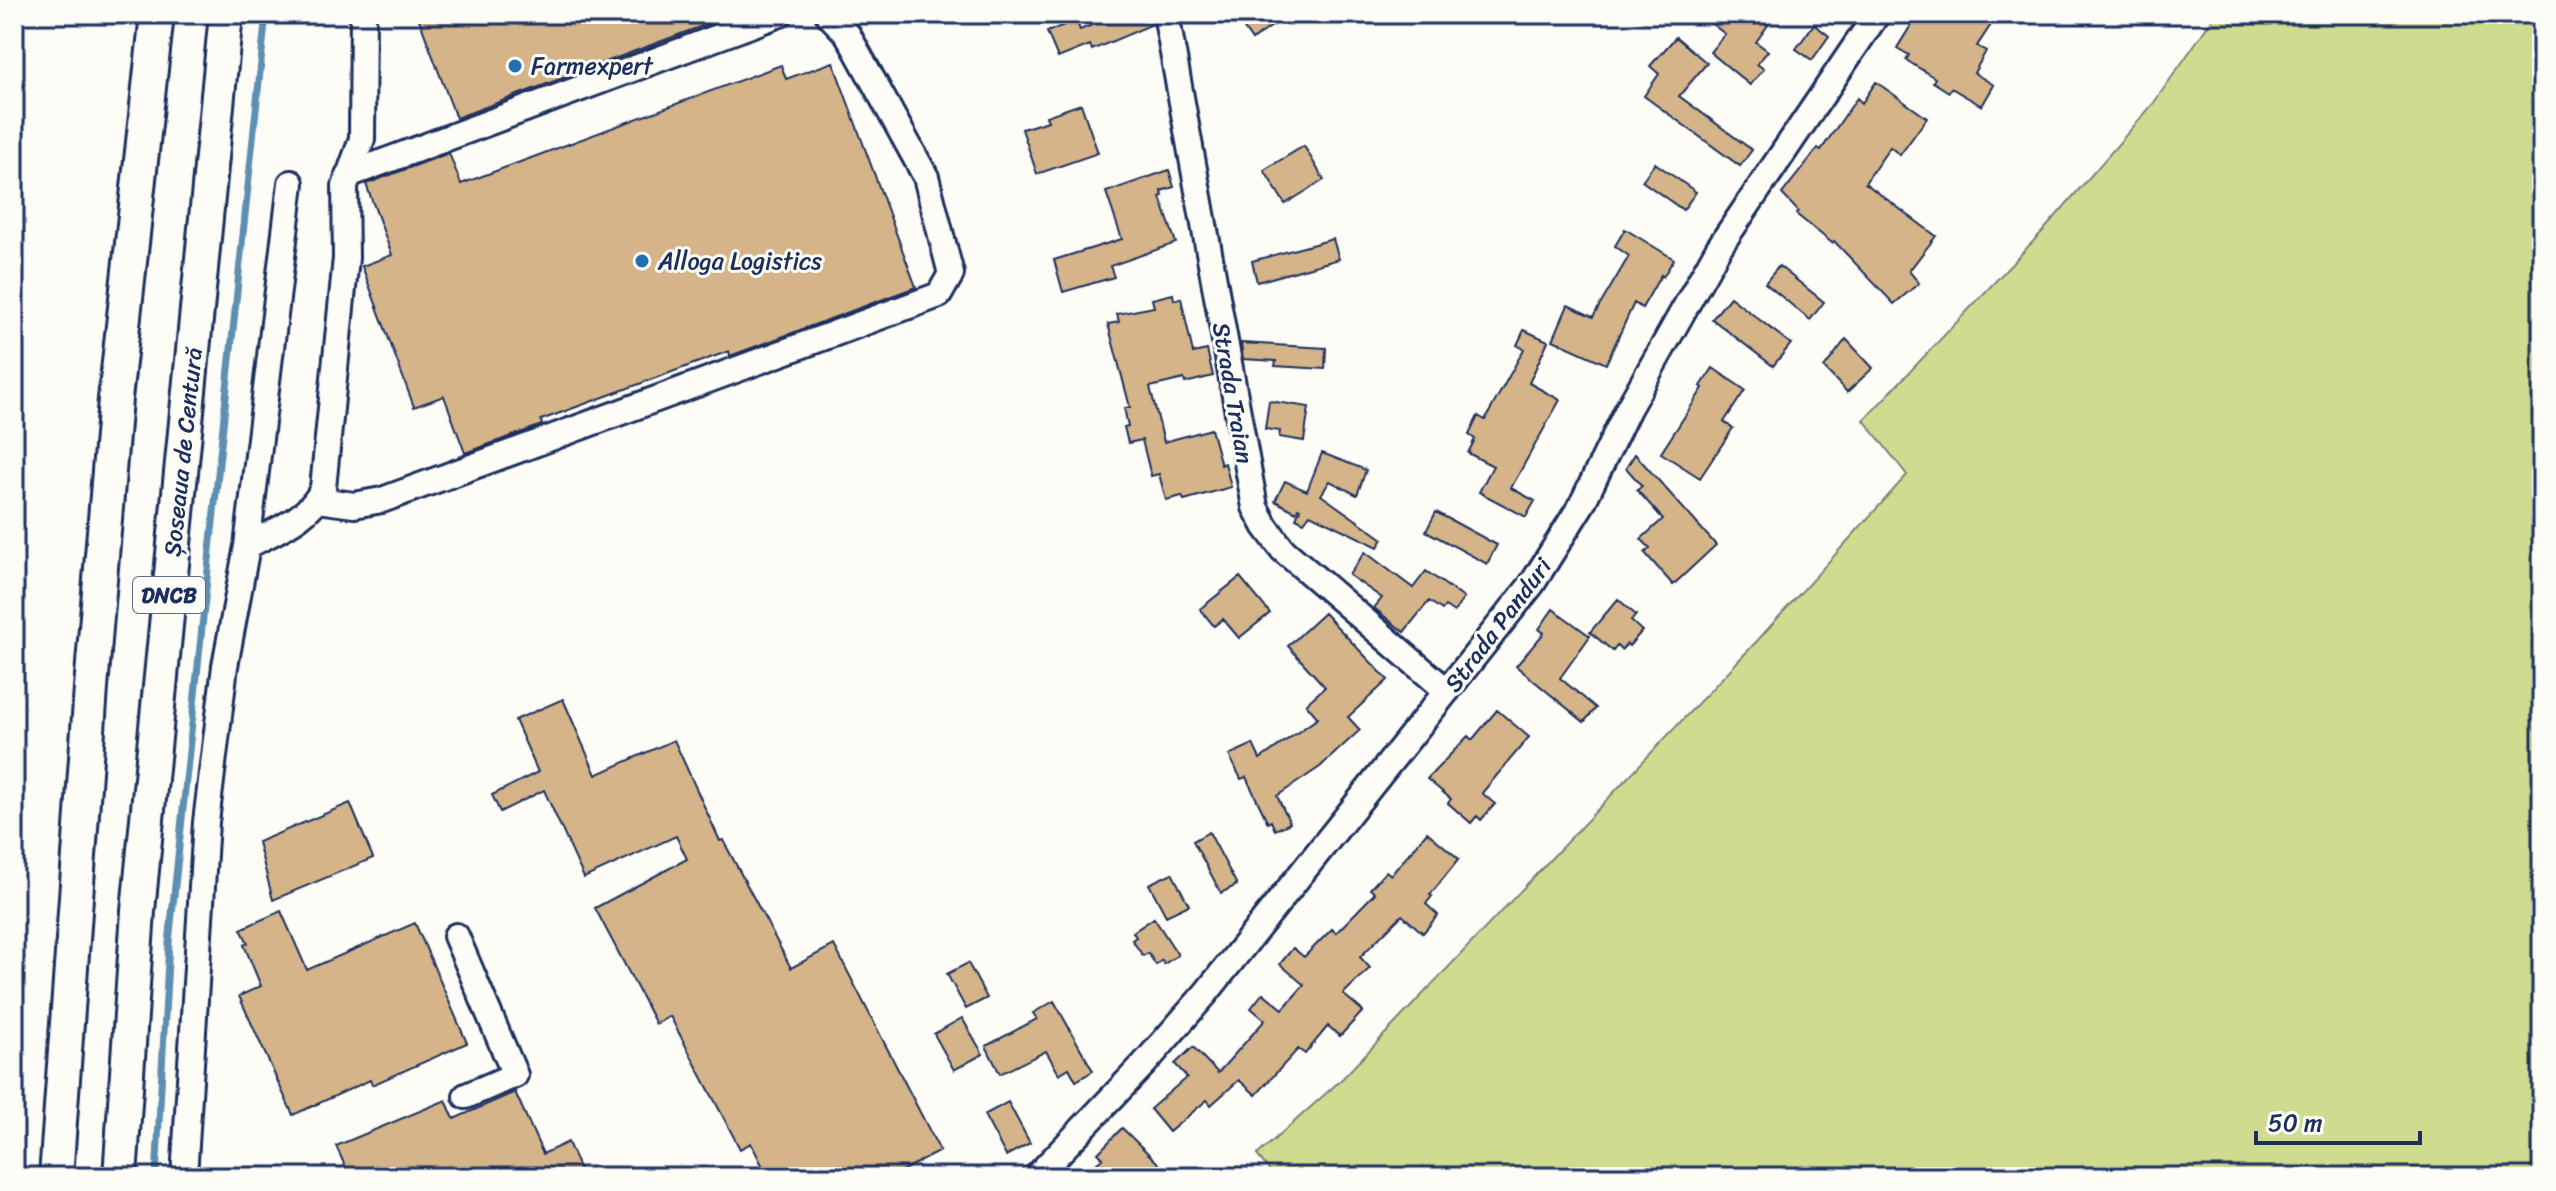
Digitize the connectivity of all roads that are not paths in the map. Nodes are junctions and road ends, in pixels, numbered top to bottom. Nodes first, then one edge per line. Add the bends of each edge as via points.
1 (157, 14) edge
2 (226, 14) edge
3 (363, 14) edge
4 (780, 14) edge
5 (828, 14) edge
6 (1166, 14) edge
7 (1877, 14) edge
8 (348, 175) junction
9 (291, 183) dead end
10 (318, 500) junction
11 (247, 546) junction
12 (1447, 691) junction
13 (456, 936) dead end
14 (466, 1096) dead end
15 (56, 1177) edge
16 (120, 1177) edge
17 (184, 1177) edge
18 (1036, 1177) edge

1 - 15 main road, DNCB via 113,415
2 - 16 main road, Șoseaua de Centură / DNCB via 138,911
3 - 8 street via 362,139
4 - 8 street
5 - 10 street via 848,35 926,177 951,274 939,295 382,500 354,505
6 - 12 street, Strada Traian via 1255,507 1283,550
7 - 12 street, Strada Panduri via 1718,249 1559,544
8 - 10 street via 345,273
9 - 11 street
10 - 11 street via 307,512
11 - 17 street via 225,666 206,822
12 - 18 street, Strada Panduri via 1206,993
13 - 14 street via 515,1075

